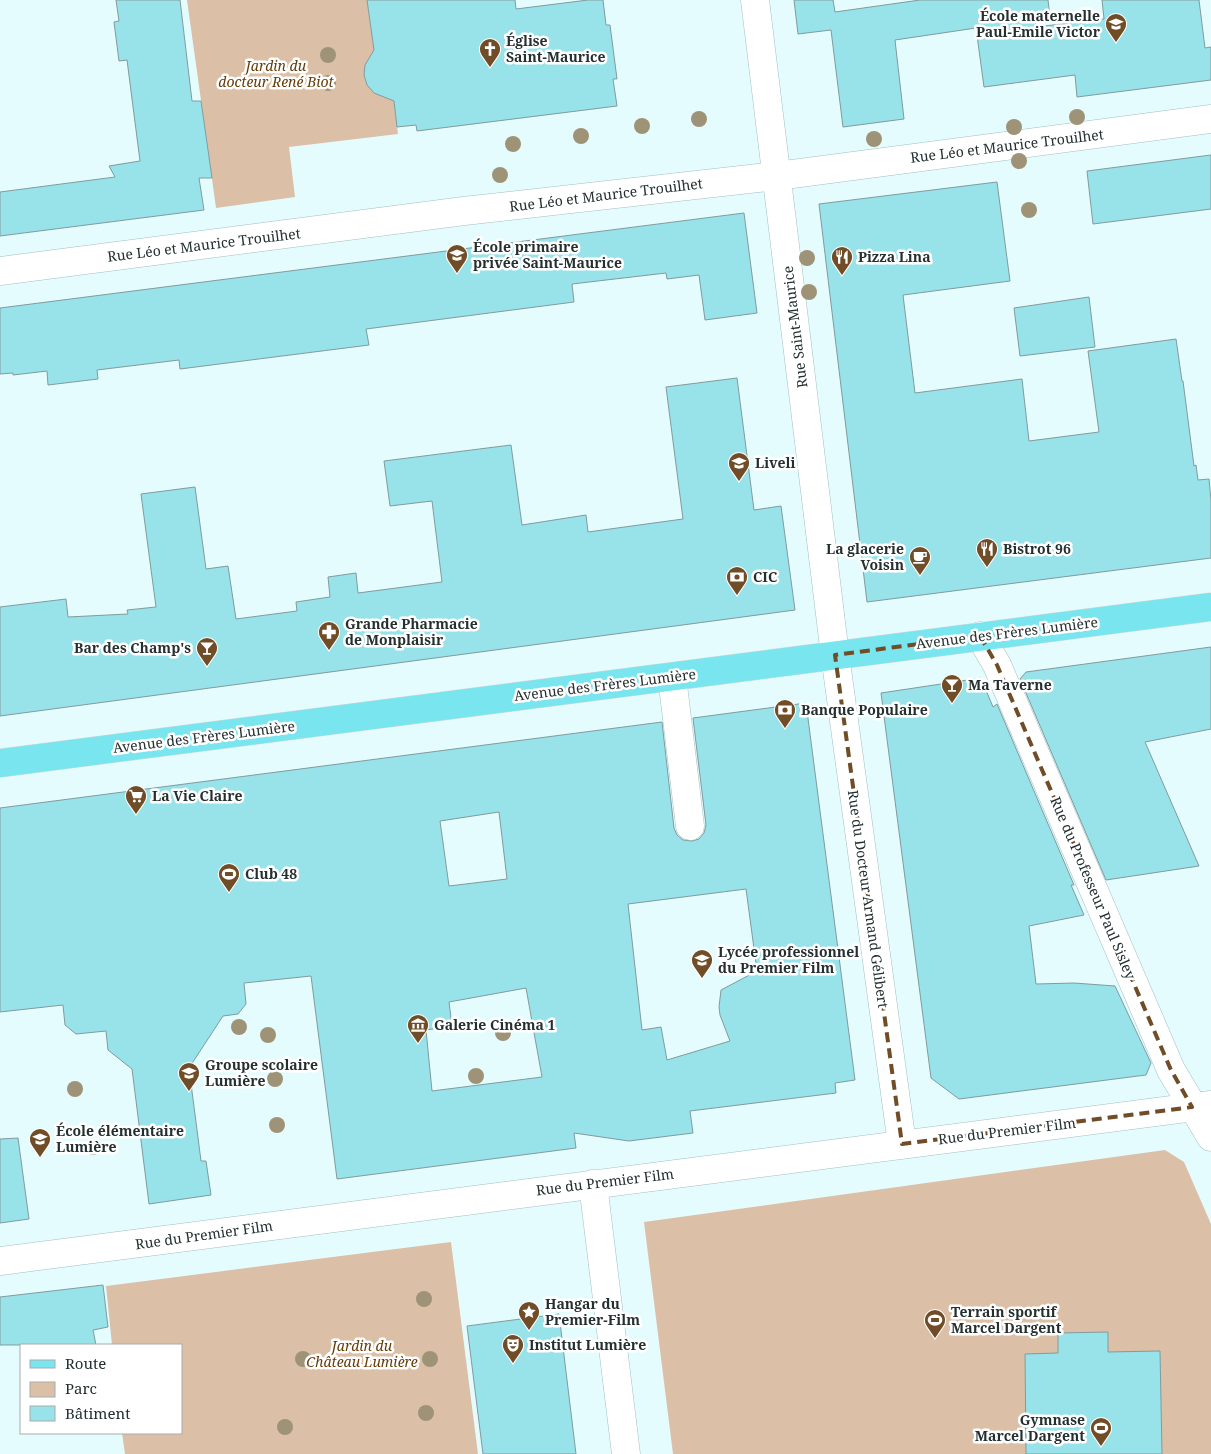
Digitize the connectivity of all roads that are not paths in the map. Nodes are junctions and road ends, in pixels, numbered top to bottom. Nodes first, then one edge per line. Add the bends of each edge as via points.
1 (755, 0) edge
2 (1211, 119) edge
3 (777, 176) junction
4 (0, 271) edge
5 (1211, 607) edge
6 (980, 636) junction
7 (835, 655) junction
8 (672, 677) junction
9 (0, 764) edge
10 (690, 826) dead end
11 (1202, 1106) edge
12 (1211, 1137) edge
13 (902, 1144) junction
14 (592, 1184) junction
15 (0, 1261) edge
16 (626, 1454) edge

1 - 3 street, Rue Saint-Maurice
2 - 3 street, Rue Léo et Maurice Trouilhet
3 - 4 street, Rue Léo et Maurice Trouilhet via 464,211
3 - 7 street, Rue Saint-Maurice
5 - 6 main road, Avenue des Frères Lumière
6 - 7 main road, Avenue des Frères Lumière
6 - 11 street, Rue du Professeur Paul Sisley via 997,665 1171,1070
7 - 8 main road, Avenue des Frères Lumière
7 - 13 street, Rue du Docteur Armand Gélibert
8 - 9 main road, Avenue des Frères Lumière
8 - 10 street
11 - 12 street, Rue du Professeur Paul Sisley
11 - 13 street, Rue du Premier Film
13 - 14 street, Rue du Premier Film
14 - 15 street, Rue du Premier Film
14 - 16 street

